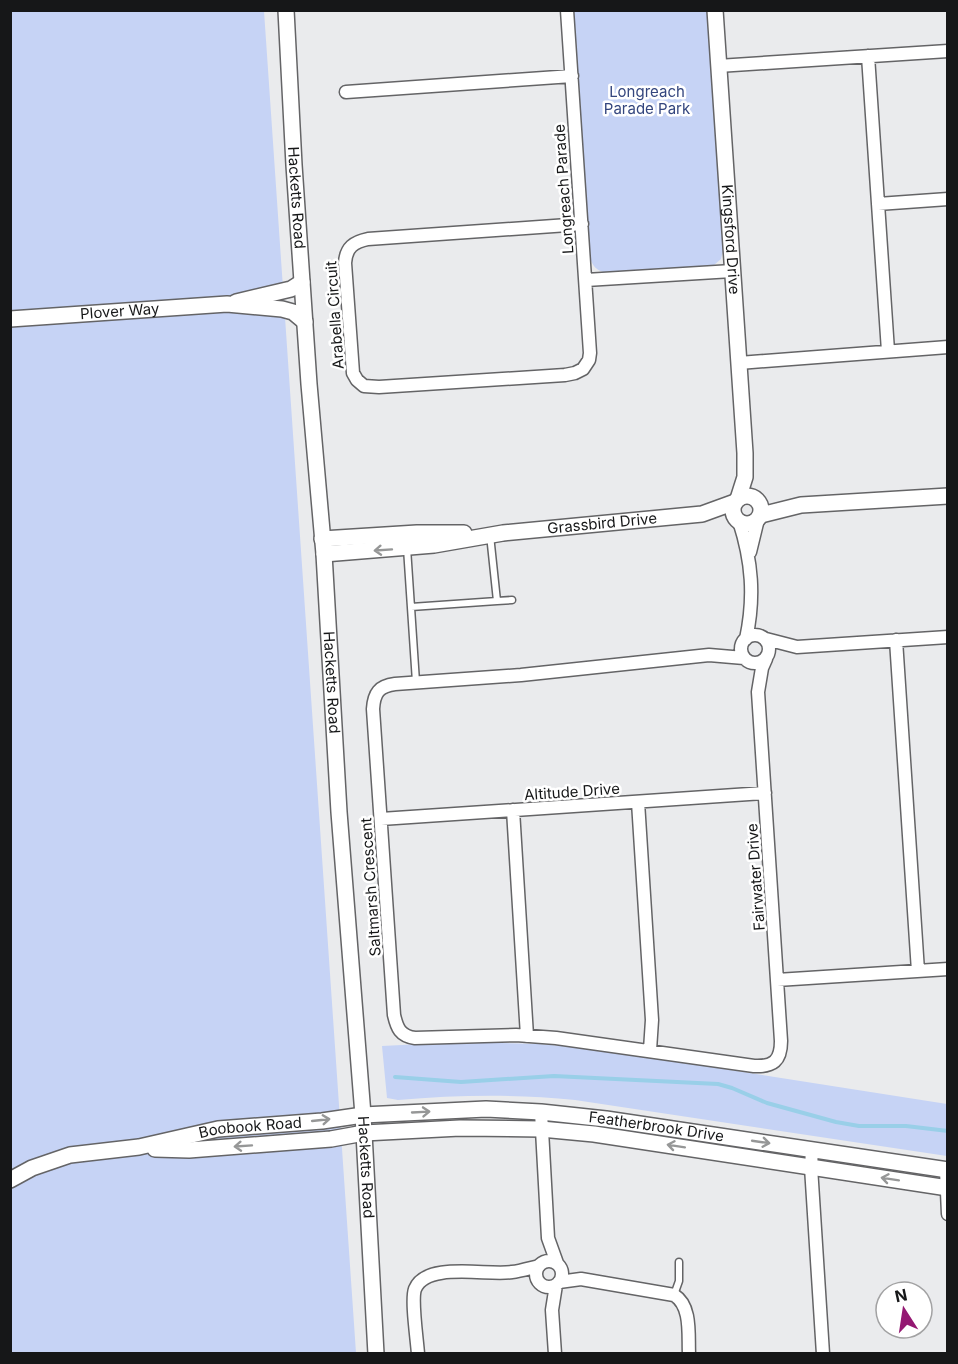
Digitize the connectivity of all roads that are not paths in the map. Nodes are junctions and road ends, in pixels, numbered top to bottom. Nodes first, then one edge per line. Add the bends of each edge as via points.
1 (286, 10) edge
2 (567, 10) edge
3 (715, 10) edge
4 (948, 51) edge
5 (868, 56) junction
6 (718, 66) junction
7 (572, 76) junction
8 (346, 92) dead end
9 (948, 199) edge
10 (878, 204) junction
11 (582, 224) junction
12 (732, 271) junction
13 (586, 280) junction
14 (302, 282) junction
15 (227, 304) junction
16 (10, 319) edge
17 (305, 322) junction
18 (948, 347) edge
19 (888, 351) junction
20 (739, 363) junction
21 (586, 365) joint
22 (746, 466) junction
23 (948, 496) edge
24 (756, 498) junction
25 (737, 500) junction
26 (801, 505) junction
27 (702, 514) junction
28 (759, 517) junction
29 (737, 520) junction
30 (497, 534) junction
31 (323, 546) junction
32 (407, 548) junction
33 (749, 555) junction
34 (512, 600) dead end
35 (497, 601) junction
36 (411, 607) junction
37 (752, 607) junction
38 (948, 637) edge
39 (764, 638) junction
40 (745, 640) junction
41 (896, 640) junction
42 (797, 647) junction
43 (710, 655) junction
44 (767, 658) junction
45 (745, 659) junction
46 (416, 682) junction
47 (758, 692) junction
48 (765, 793) junction
49 (638, 802) junction
50 (513, 810) junction
51 (381, 819) junction
52 (948, 969) edge
53 (918, 971) junction
54 (777, 980) junction
55 (526, 1035) junction
56 (650, 1050) junction
57 (778, 1059) joint
58 (541, 1112) junction
59 (363, 1115) junction
60 (541, 1129) junction
61 (364, 1133) junction
62 (139, 1147) junction
63 (812, 1150) junction
64 (811, 1167) junction
65 (947, 1170) edge
66 (10, 1180) edge
67 (947, 1188) edge
68 (948, 1214) edge
69 (548, 1238) junction
70 (679, 1262) dead end
71 (540, 1265) junction
72 (559, 1266) junction
73 (511, 1273) junction
74 (582, 1279) junction
75 (549, 1284) junction
76 (674, 1295) junction
77 (376, 1353) edge
78 (418, 1353) edge
79 (555, 1353) edge
80 (689, 1353) edge
81 (823, 1353) edge

1 - 14 street, Hacketts Road
2 - 7 street, Longreach Parade
3 - 6 street, Kingsford Drive
4 - 5 street
5 - 6 street
5 - 10 street
6 - 12 street, Kingsford Drive
7 - 8 street
7 - 11 street, Longreach Parade
9 - 10 street
10 - 19 street
11 - 13 street, Longreach Parade
11 - 21 street, Arabella Circuit via 368,239 352,244 345,262 352,367 364,386 565,375 580,372
12 - 13 street
12 - 20 street, Kingsford Drive
13 - 21 street, Longreach Parade via 590,353
14 - 15 street, Plover Way via 291,289
14 - 17 street, Hacketts Road
15 - 16 street, Plover Way
15 - 17 street, Plover Way via 282,309
17 - 31 street, Hacketts Road
18 - 19 street
19 - 20 street
20 - 22 street, Kingsford Drive
22 - 24 street, Kingsford Drive
22 - 25 street, Kingsford Drive
23 - 26 street
24 - 25 street via 746,495
24 - 26 street
24 - 28 street via 761,507
25 - 27 street, Grassbird Drive
25 - 29 street via 733,510
26 - 28 street
27 - 29 street, Grassbird Drive
27 - 30 street, Grassbird Drive
28 - 29 street via 751,523
28 - 33 street
29 - 33 street
30 - 31 street, Grassbird Drive via 417,532
30 - 32 street, Grassbird Drive
30 - 35 lane
32 -> 31 street, Grassbird Drive
31 - 59 street, Hacketts Road via 339,824
32 - 36 lane
33 - 37 street
34 - 35 lane
35 - 36 lane
36 - 46 lane
37 - 39 street
37 - 40 street
38 - 41 street
39 - 40 street via 754,635
39 - 42 street
39 - 44 street via 770,648
40 - 43 street
40 - 45 street via 741,650
41 - 42 street
41 - 53 street
42 - 44 street
43 - 45 street
43 - 46 street, Saltmarsh Crescent
44 - 45 street via 759,663
44 - 47 street, Fairwater Drive
45 - 47 street, Fairwater Drive
46 - 51 street, Saltmarsh Crescent via 384,686 374,698
47 - 48 street, Fairwater Drive
48 - 49 street, Altitude Drive
48 - 54 street, Fairwater Drive
49 - 50 street, Altitude Drive
49 - 56 street via 652,1020
50 - 51 street, Altitude Drive
50 - 55 street
51 - 55 street, Saltmarsh Crescent via 394,1015 399,1030 415,1038
52 - 53 street
53 - 54 street
54 - 57 street, Fairwater Drive via 781,1041
55 - 56 street, Saltmarsh Crescent
56 - 57 street, Saltmarsh Crescent via 754,1066 768,1066
59 -> 58 street, Featherbrook Drive via 486,1109
58 - 60 street
58 -> 63 street, Featherbrook Drive
59 - 61 street, Hacketts Road
62 -> 59 street, Boobook Road via 218,1129
60 - 61 street, Featherbrook Drive
64 -> 60 street, Featherbrook Drive
60 - 69 street
61 -> 62 street, Boobook Road via 189,1150
61 - 77 street, Hacketts Road
62 - 66 street, Boobook Road via 70,1155
63 - 64 street
63 - 65 street, Featherbrook Drive
67 -> 64 street, Featherbrook Drive
64 - 81 street
65 - 67 street
67 - 68 street
69 - 71 street
69 - 72 street
70 - 76 lane
71 - 72 street via 549,1261
71 - 73 street
71 - 75 street via 536,1274
72 - 74 street
72 - 75 street via 562,1276
73 - 75 street
73 - 78 street via 443,1273 422,1279 414,1293
74 - 75 street
74 - 76 street
75 - 79 street
76 - 80 street via 686,1309

